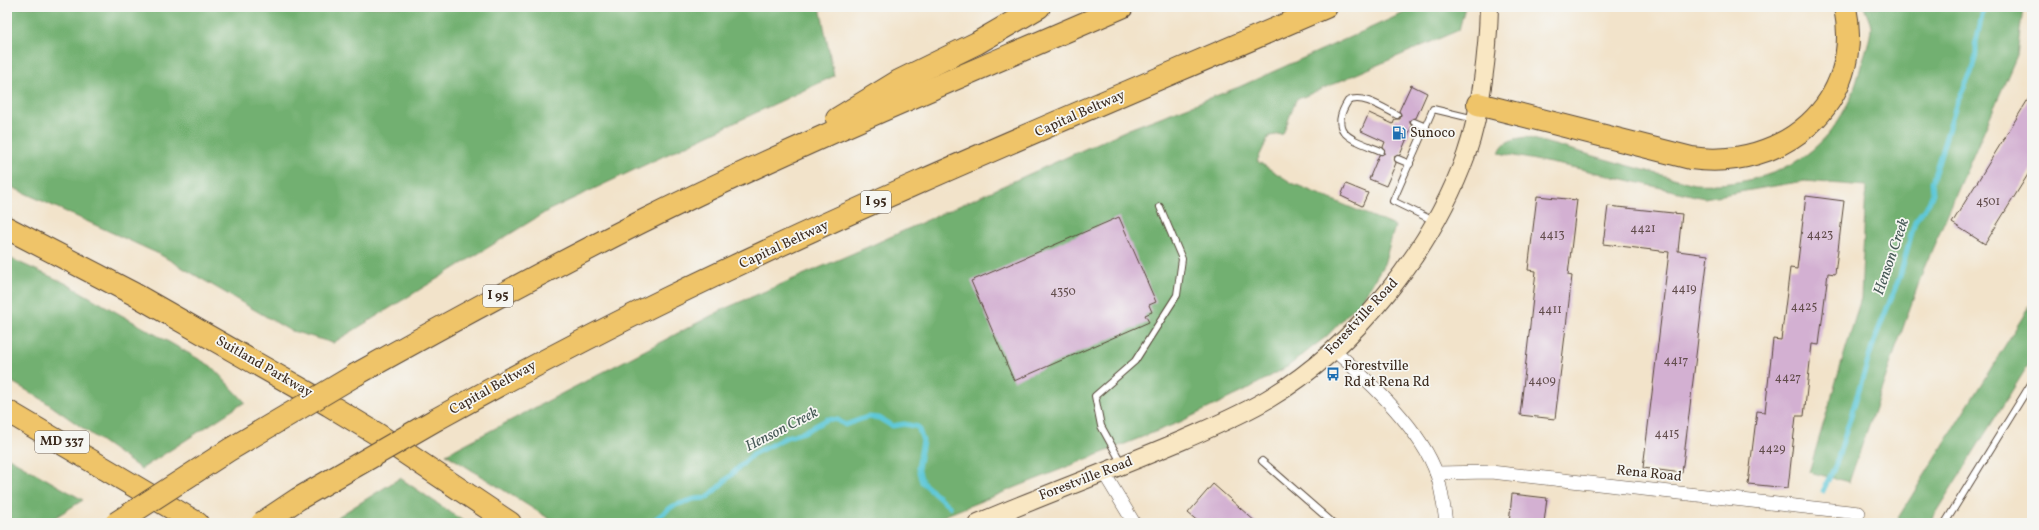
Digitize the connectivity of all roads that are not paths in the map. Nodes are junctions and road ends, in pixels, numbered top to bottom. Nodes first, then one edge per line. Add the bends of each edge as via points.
1 (1039, 7) edge
2 (1122, 7) edge
3 (1326, 7) edge
4 (1489, 7) edge
5 (1844, 7) edge
6 (1476, 111) junction
7 (1397, 115) dead end
8 (1414, 122) dead end
9 (1426, 127) junction
10 (1381, 151) dead end
11 (1398, 159) dead end
12 (1410, 164) junction
13 (757, 168) junction
14 (1160, 207) dead end
15 (1435, 221) junction
16 (7, 228) edge
17 (1334, 350) junction
18 (2032, 382) edge
19 (7, 411) edge
20 (1262, 461) dead end
21 (1123, 466) junction
22 (1104, 473) junction
23 (1436, 473) junction
24 (1859, 513) dead end
25 (2032, 518) edge
26 (116, 523) edge
27 (197, 523) edge
28 (262, 523) edge
29 (510, 523) edge
30 (978, 523) edge
31 (1134, 523) edge
32 (1333, 523) edge
33 (1446, 523) edge
34 (1945, 523) edge
35 (2029, 523) edge

1 - 13 highway via 977,43 899,81
2 - 13 highway, I 95
3 - 28 highway, Capital Beltway / I 95, bridge via 862,209 669,298 551,357 436,419 298,499
4 - 6 main road, Forestville Road via 1488,36
5 - 6 highway via 1848,36 1845,62 1833,94 1821,112 1794,137 1762,152 1739,159 1716,161 1675,154
6 - 9 lane via 1434,109
6 - 15 main road, Forestville Road via 1460,171
7 - 10 lane via 1356,98 1348,101 1342,112 1340,124 1345,134
8 - 9 lane
9 - 12 lane
11 - 12 lane
12 - 15 lane via 1393,201
13 - 26 highway, I 95, bridge via 640,222 357,374 229,450
14 - 21 lane via 1182,259 1177,295 1135,361 1095,396 1101,426
15 - 17 main road, Forestville Road via 1414,256 1388,291
16 - 29 highway, Suitland Parkway via 134,294 329,405
17 - 21 main road, Forestville Road via 1268,398 1229,419
17 - 23 street via 1408,425
18 - 34 lane
19 - 27 highway, MD 337
20 - 32 lane
21 - 22 main road, Forestville Road
22 - 30 main road, Forestville Road
22 - 31 street
23 - 24 street, Rena Road via 1491,472
23 - 33 street via 1443,497
25 - 35 lane

